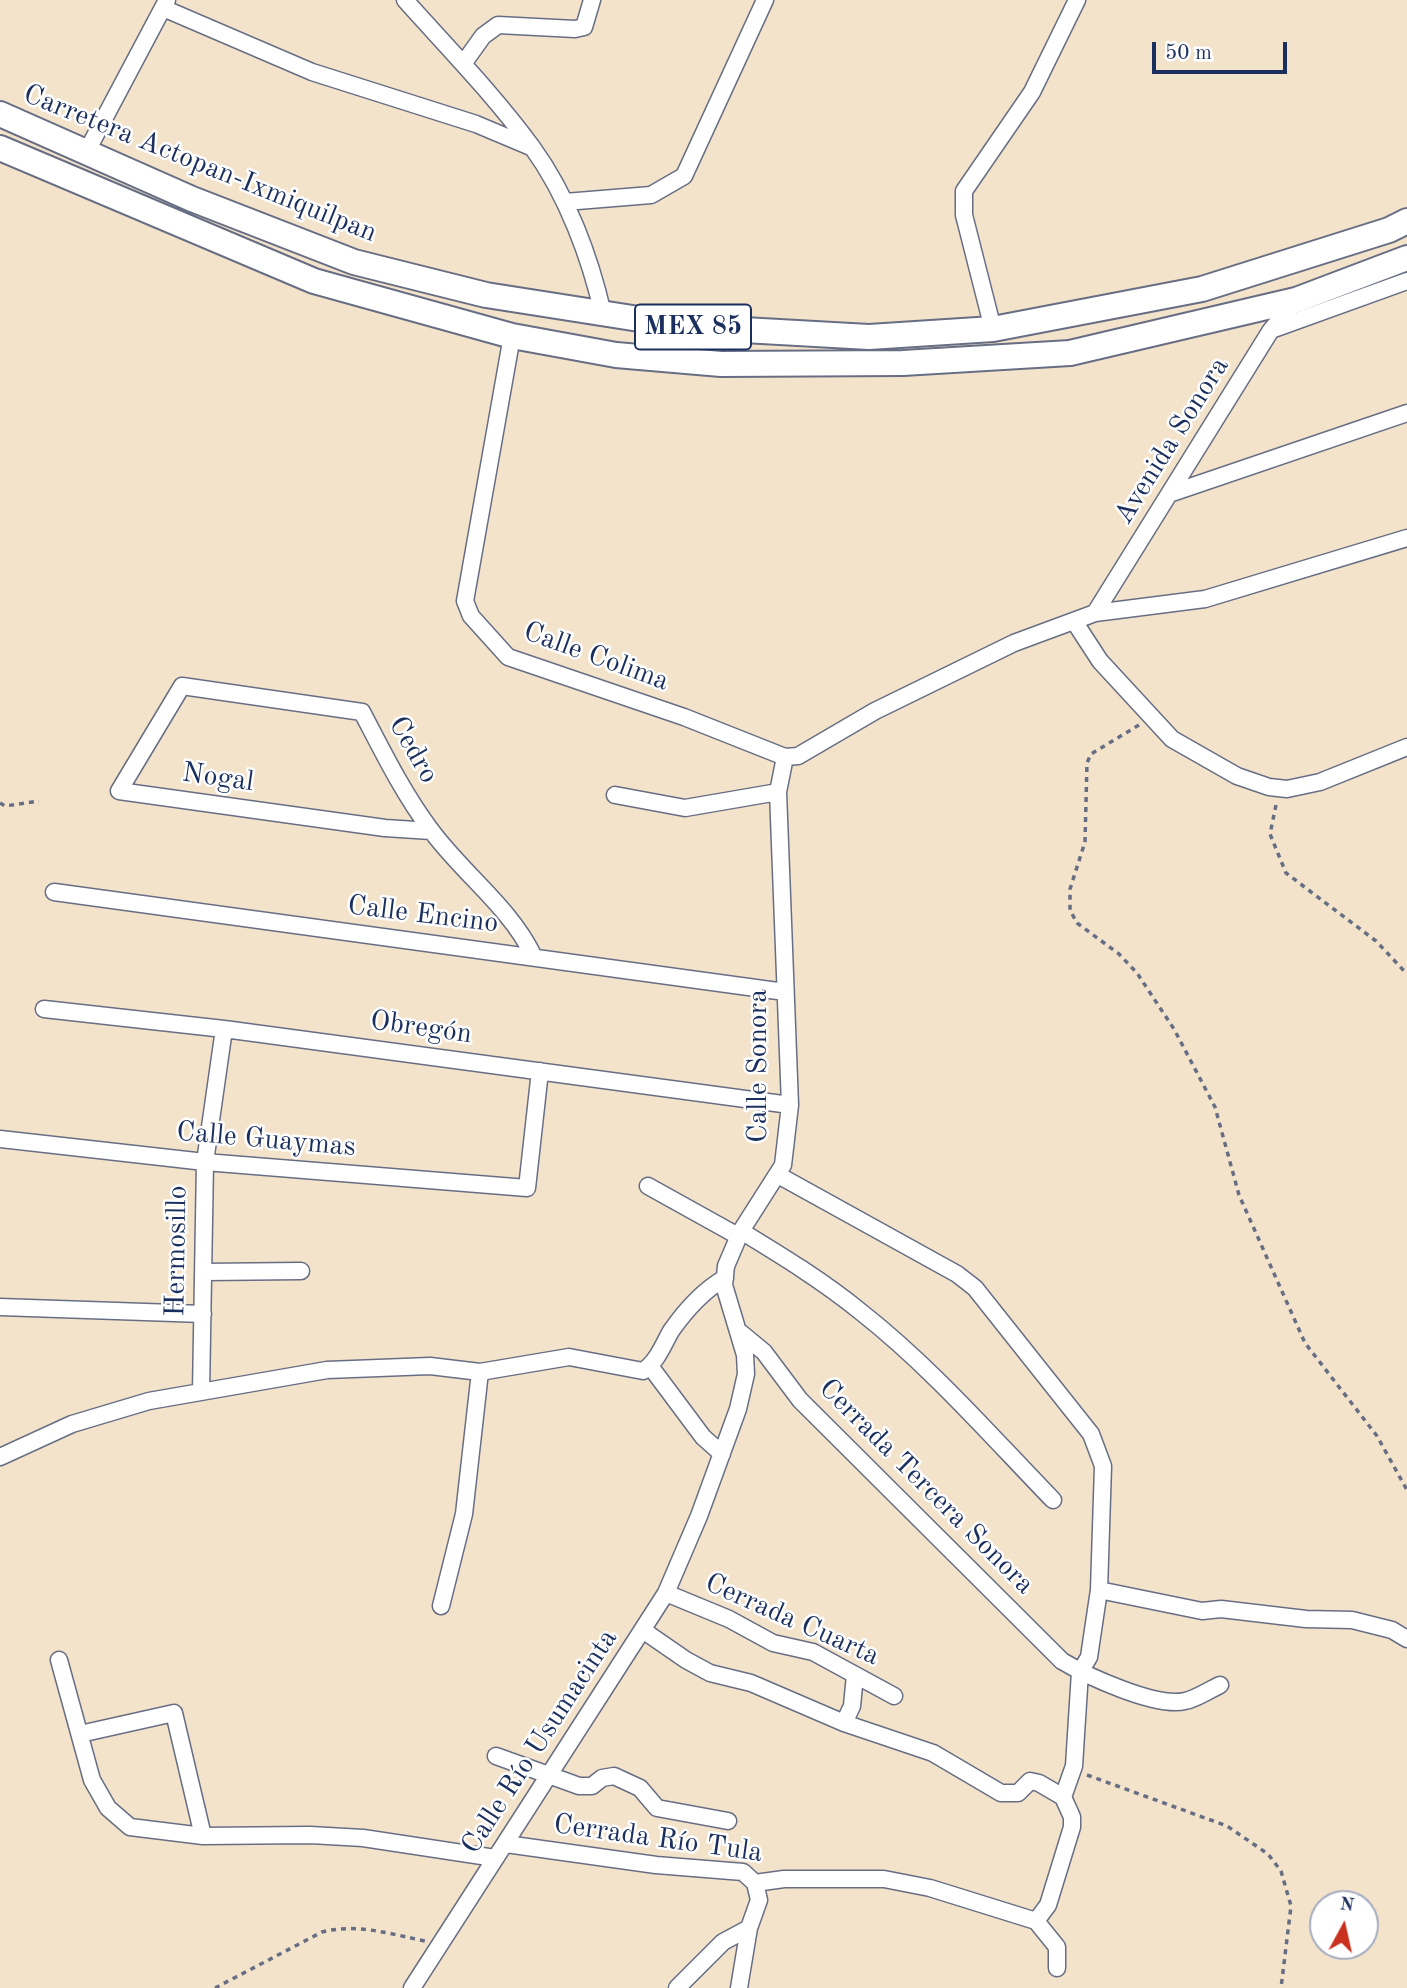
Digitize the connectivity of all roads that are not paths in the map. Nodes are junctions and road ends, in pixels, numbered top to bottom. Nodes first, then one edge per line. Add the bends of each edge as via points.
1 (405, 0) edge
2 (592, 0) edge
3 (765, 0) edge
4 (1077, 0) edge
5 (165, 4) edge
6 (463, 64) junction
7 (0, 114) edge
8 (0, 148) edge
9 (533, 148) junction
10 (87, 151) junction
11 (565, 202) junction
12 (1407, 221) edge
13 (1407, 258) edge
14 (1407, 281) edge
15 (1296, 300) junction
16 (603, 314) junction
17 (993, 330) junction
18 (1271, 330) junction
19 (512, 336) junction
20 (1407, 414) edge
21 (1172, 493) junction
22 (1407, 538) edge
23 (1095, 613) junction
24 (1074, 621) junction
25 (182, 685) joint
26 (1407, 747) edge
27 (785, 757) junction
28 (778, 792) junction
29 (615, 795) dead end
30 (431, 831) junction
31 (54, 892) dead end
32 (533, 955) junction
33 (785, 992) junction
34 (44, 1009) dead end
35 (224, 1029) junction
36 (540, 1071) junction
37 (790, 1105) junction
38 (0, 1139) edge
39 (205, 1162) junction
40 (778, 1175) junction
41 (648, 1186) dead end
42 (739, 1233) junction
43 (301, 1271) dead end
44 (204, 1272) junction
45 (725, 1278) junction
46 (0, 1307) edge
47 (203, 1314) junction
48 (741, 1333) junction
49 (647, 1369) junction
50 (480, 1372) junction
51 (201, 1392) junction
52 (722, 1454) junction
53 (0, 1457) edge
54 (1054, 1500) dead end
55 (1099, 1590) junction
56 (666, 1593) junction
57 (441, 1606) dead end
58 (644, 1631) junction
59 (1407, 1639) edge
60 (59, 1660) dead end
61 (1080, 1672) junction
62 (855, 1675) junction
63 (1220, 1685) dead end
64 (894, 1696) dead end
65 (844, 1723) junction
66 (80, 1734) junction
67 (496, 1756) dead end
68 (550, 1773) junction
69 (1063, 1797) junction
70 (728, 1821) dead end
71 (202, 1836) junction
72 (506, 1844) junction
73 (495, 1858) junction
74 (755, 1883) junction
75 (1035, 1922) junction
76 (749, 1928) junction
77 (1058, 1968) dead end
78 (412, 1988) edge
79 (677, 1988) edge
80 (738, 1988) edge

1 - 6 street
2 - 6 street via 584,27 498,25 483,36
3 - 11 street via 684,176 651,195
4 - 17 street via 1032,92 964,191 964,215
5 - 9 street via 312,72 477,124
5 - 10 street
6 - 9 street
7 - 10 main road, Carretera Actopan-Ixmiquilpan / MEX 85
8 - 19 main road, MEX 85 via 314,281
9 - 11 street
10 - 16 main road, Carretera Actopan-Ixmiquilpan / MEX 85 via 192,199 354,262 486,295
11 - 16 street via 596,281
12 - 17 main road, Carretera Actopan-Ixmiquilpan / MEX 85 via 1202,289
13 - 15 main road, MEX 85
14 - 18 street
15 - 18 street, Avenida Sonora
15 - 19 main road, MEX 85 via 1070,353 903,363 721,364 616,355
16 - 17 main road, Carretera Actopan-Ixmiquilpan / MEX 85 via 690,327 869,337
18 - 21 street, Avenida Sonora
19 - 27 street, Calle Colima via 465,601 471,616 508,657
20 - 21 street
21 - 23 street, Avenida Sonora
22 - 23 street via 1205,599
23 - 24 street
24 - 26 street via 1100,662 1172,739 1237,776 1287,789 1320,782
24 - 27 street via 1014,643 874,710 798,756
25 - 30 street, Cedro via 362,712
25 - 30 street, Nogal via 119,791
27 - 28 street, Calle Sonora
28 - 29 street via 685,808
28 - 33 street, Calle Sonora
30 - 32 street, Cedro via 522,933
31 - 32 street, Calle Encino
32 - 33 street, Calle Encino
33 - 37 street, Calle Sonora
34 - 35 street, Obregón
35 - 36 street, Obregón
35 - 39 street, Hermosillo
36 - 37 street, Obregón
36 - 39 street, Calle Guaymas via 527,1188
37 - 40 street, Calle Sonora via 787,1147
38 - 39 street, Calle Guaymas
39 - 44 street, Hermosillo
40 - 42 street, Calle Sonora
40 - 55 street via 975,1288 1091,1434 1103,1466
41 - 42 street
42 - 45 street, Calle Sonora
42 - 54 street via 806,1270 863,1312 919,1362
43 - 44 street
44 - 47 street, Hermosillo
45 - 48 street
45 - 49 street via 710,1286 673,1329
46 - 47 street
47 - 51 street, Hermosillo
48 - 52 street via 746,1374
48 - 61 street, Cerrada Tercera Sonora via 764,1352 800,1400 919,1520 1062,1661
49 - 50 street via 569,1357
49 - 52 street
50 - 51 street via 430,1366 327,1370
50 - 57 street via 464,1514
51 - 53 street via 149,1401 72,1424
52 - 56 street, Calle Río Usumacinta
55 - 59 street via 1202,1611 1352,1620 1392,1630
55 - 61 street via 1089,1657
56 - 58 street, Calle Río Usumacinta
56 - 62 street, Cerrada Cuarta via 773,1643 813,1652
58 - 65 street via 710,1672 751,1683
58 - 68 street, Calle Río Usumacinta
60 - 66 street
61 - 63 street, Cerrada Tercera Sonora via 1161,1700 1184,1701
61 - 69 street via 1074,1766
62 - 64 street, Cerrada Cuarta
62 - 65 street
65 - 69 street via 933,1753 1001,1793 1018,1793 1030,1781
66 - 71 street via 92,1780 108,1808 130,1827
66 - 71 street via 174,1713
67 - 68 street
68 - 70 street via 587,1787 614,1776 640,1788 657,1808
68 - 72 street, Calle Río Usumacinta
69 - 75 street via 1072,1827 1048,1905
71 - 73 street via 363,1838
72 - 73 street, Calle Río Usumacinta
72 - 74 street, Cerrada Río Tula via 743,1872
73 - 78 street, Calle Río Usumacinta
74 - 75 street, Cerrada Río Tula via 884,1879 930,1888
74 - 76 street via 759,1900
75 - 77 street via 1057,1947
76 - 79 street via 723,1942
76 - 80 street

